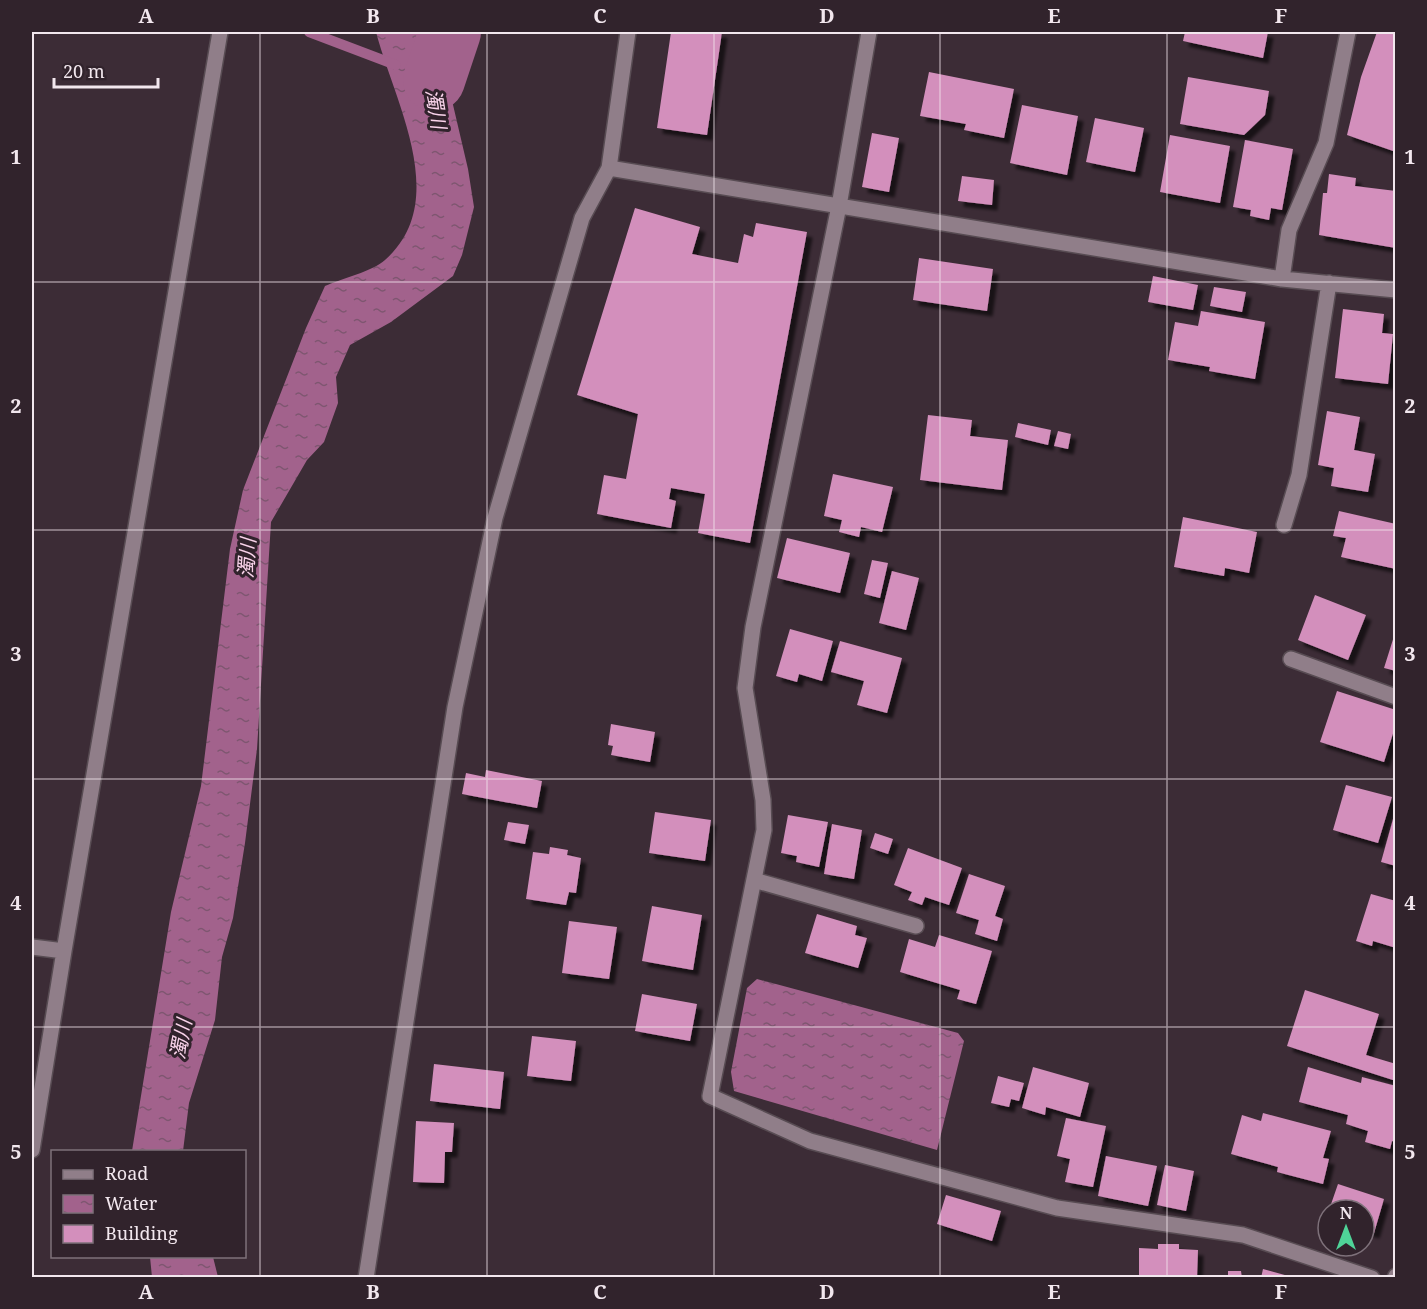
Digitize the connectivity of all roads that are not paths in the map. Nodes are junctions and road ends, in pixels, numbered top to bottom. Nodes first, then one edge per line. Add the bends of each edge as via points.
1 (220, 32) edge
2 (628, 32) edge
3 (869, 32) edge
4 (1348, 32) edge
5 (609, 168) junction
6 (838, 206) junction
7 (1282, 279) junction
8 (1329, 283) junction
9 (1395, 290) edge
10 (1284, 525) dead end
11 (1291, 659) dead end
12 (1395, 697) edge
13 (754, 880) junction
14 (915, 926) dead end
15 (32, 946) edge
16 (64, 951) junction
17 (32, 1150) edge
18 (366, 1278) edge
19 (1372, 1278) edge

1 - 16 street
2 - 5 street
3 - 6 street
4 - 7 street via 1326,143 1289,230
5 - 6 street
5 - 18 street via 582,218 495,518 454,707
6 - 7 street
6 - 13 street via 753,627 745,688 763,800 764,830
7 - 8 street
8 - 9 street
8 - 10 street via 1299,475
11 - 12 street
13 - 14 street
13 - 19 street via 710,1096 810,1141 1057,1208 1243,1235
15 - 16 street
16 - 17 street

